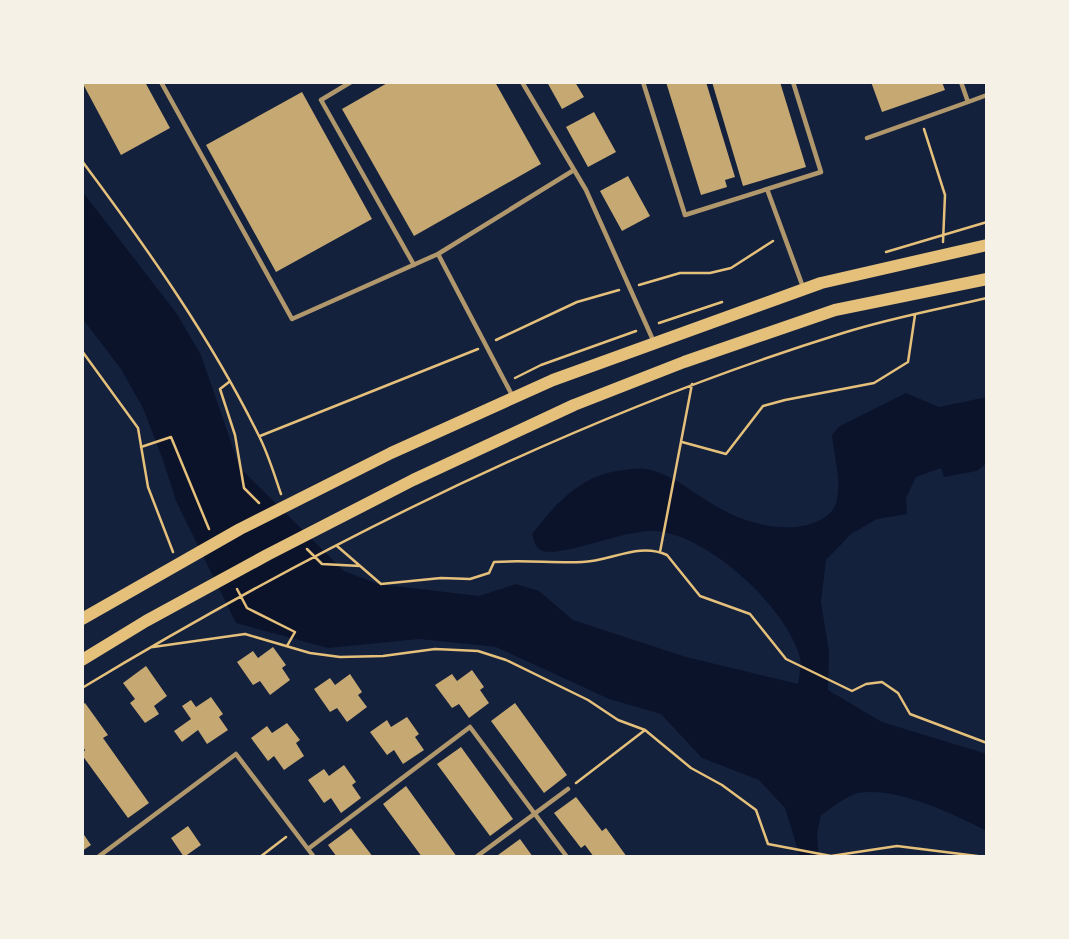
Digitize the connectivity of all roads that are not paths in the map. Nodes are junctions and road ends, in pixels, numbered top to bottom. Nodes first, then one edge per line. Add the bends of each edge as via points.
1 (161, 82) edge
2 (351, 82) edge
3 (522, 82) edge
4 (643, 82) edge
5 (793, 82) edge
6 (961, 82) edge
7 (987, 95) edge
8 (968, 102) junction
9 (867, 138) dead end
10 (574, 170) junction
11 (767, 189) junction
12 (987, 245) edge
13 (438, 254) junction
14 (414, 265) junction
15 (987, 279) edge
16 (804, 289) junction
17 (653, 343) junction
18 (513, 398) junction
19 (82, 619) edge
20 (82, 660) edge
21 (568, 789) road end
22 (535, 814) junction
23 (308, 849) junction
24 (98, 857) edge
25 (314, 857) edge
26 (476, 857) edge
27 (567, 857) edge

1 - 14 lane via 292,319
2 - 14 lane via 321,100
3 - 10 lane
4 - 11 lane via 685,215
5 - 11 lane via 821,172
6 - 8 lane
7 - 8 lane
8 - 9 lane
10 - 13 lane
10 - 17 lane
11 - 16 lane
12 - 16 main road
13 - 14 lane
13 - 18 lane
15 - 20 main road via 835,310 574,405 413,480 146,621
16 - 17 main road
17 - 18 main road
18 - 19 main road via 240,529
21 - 22 lane
22 - 23 lane via 470,727
22 - 26 lane
22 - 27 lane
23 - 24 lane via 236,754
23 - 25 lane

